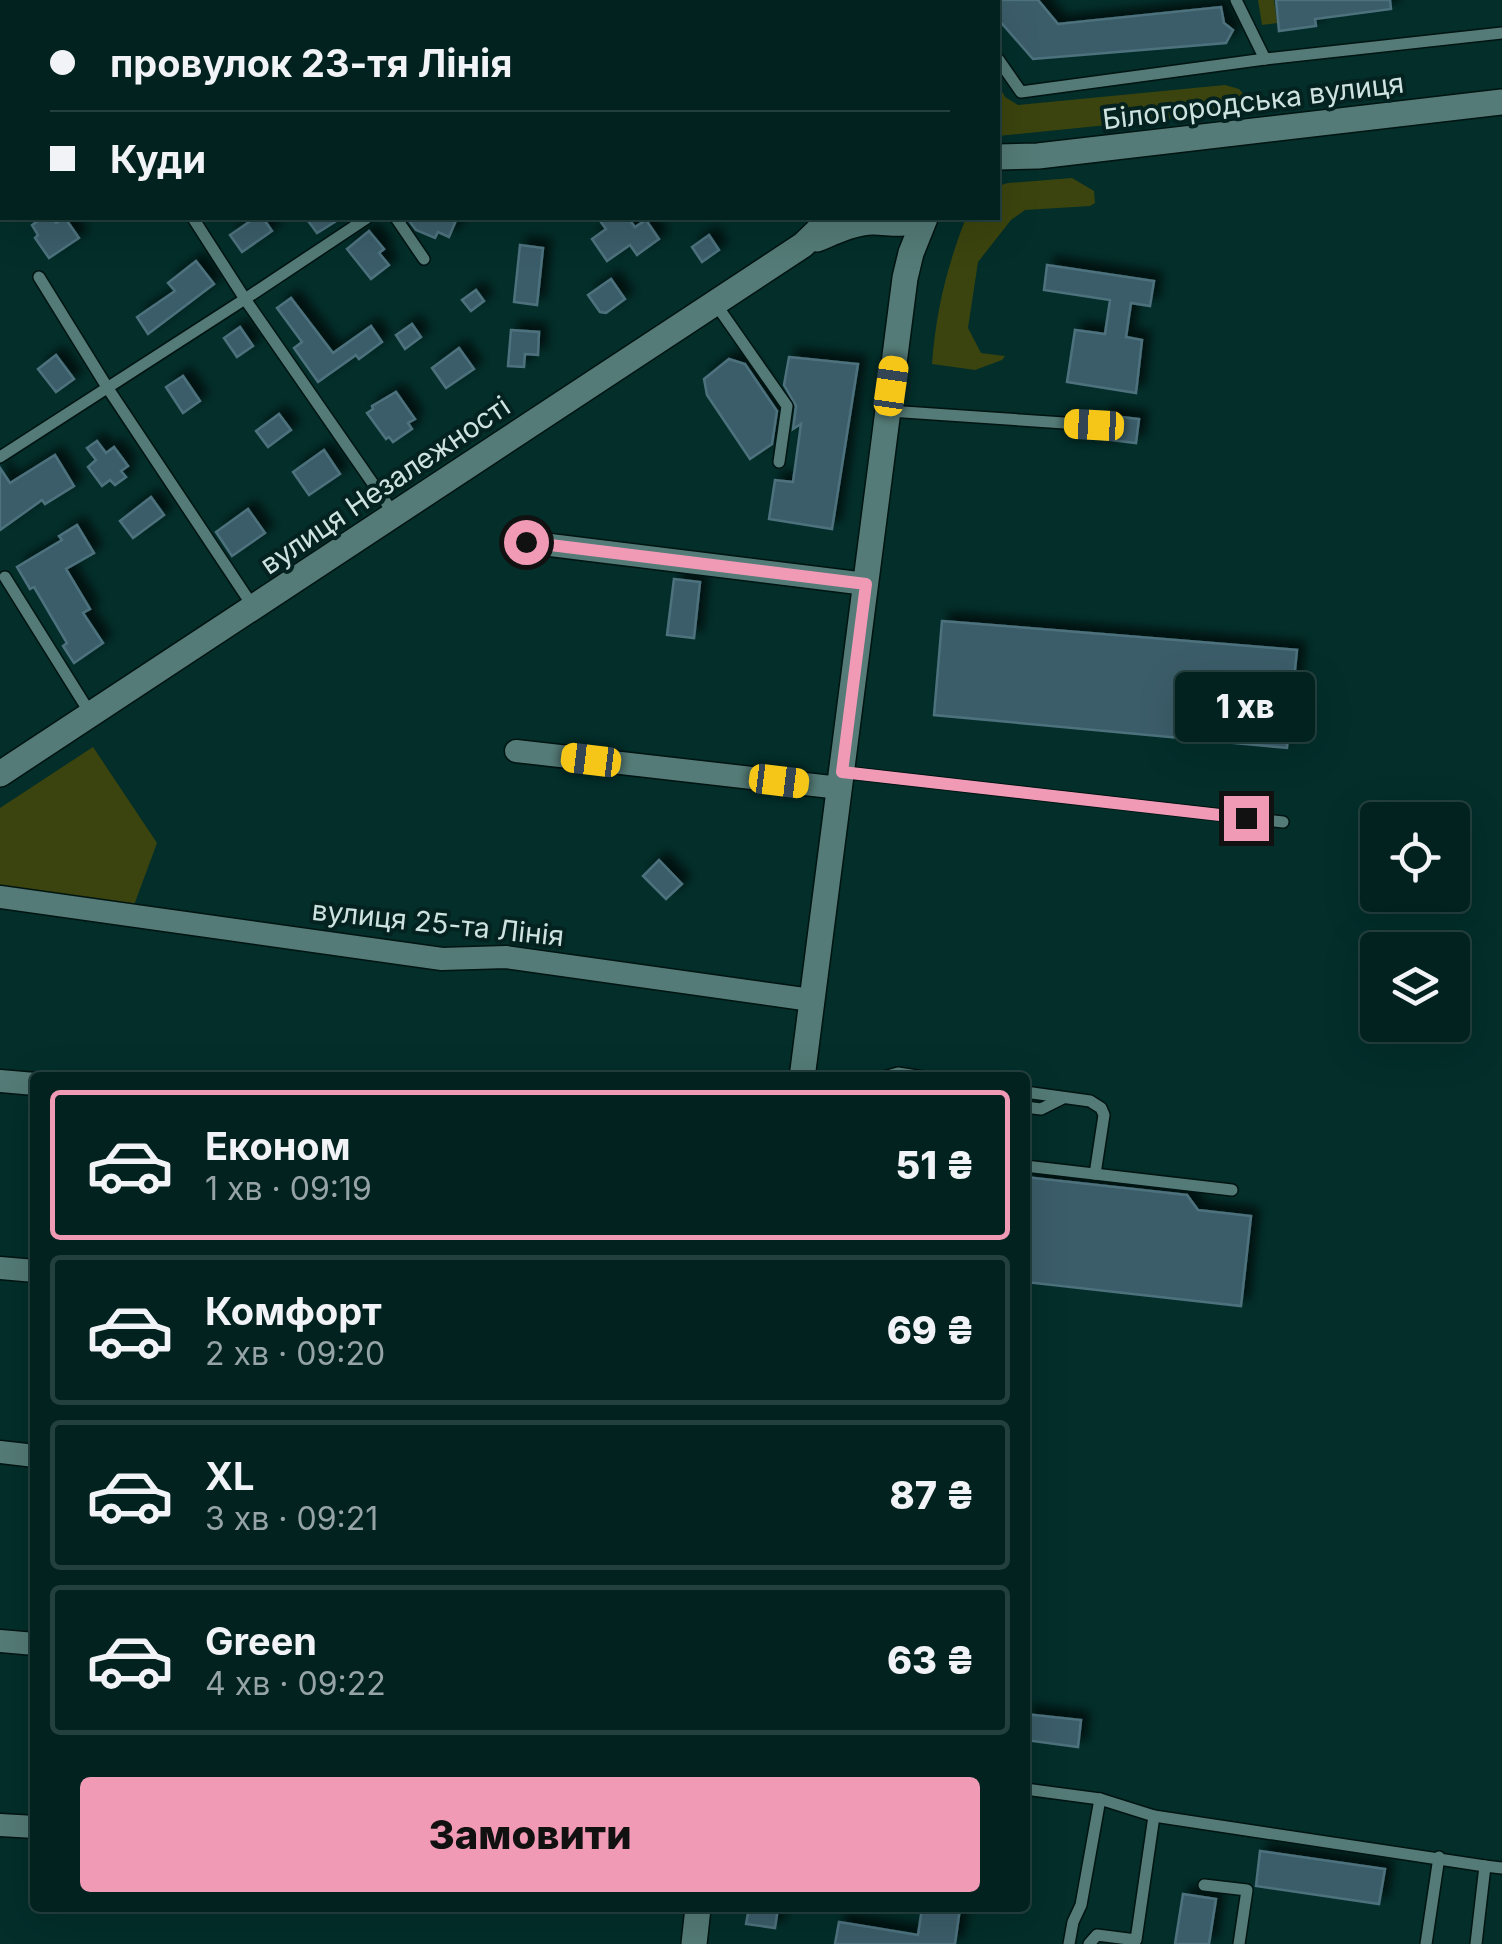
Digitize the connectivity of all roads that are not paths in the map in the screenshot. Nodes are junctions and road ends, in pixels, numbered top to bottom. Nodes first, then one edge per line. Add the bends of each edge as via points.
1 (1236, 0) edge
2 (1502, 33) edge
3 (1265, 59) junction
4 (1000, 62) edge
5 (1502, 102) edge
6 (1002, 160) edge
7 (194, 220) edge
8 (365, 220) edge
9 (397, 220) edge
10 (829, 220) edge
11 (918, 220) edge
12 (923, 220) edge
13 (875, 221) edge
14 (803, 244) junction
15 (424, 258) dead end
16 (39, 277) dead end
17 (905, 278) junction
18 (246, 299) junction
19 (715, 303) junction
20 (106, 387) junction
21 (888, 411) junction
22 (1094, 425) dead end
23 (0, 457) edge
24 (778, 462) dead end
25 (394, 514) junction
26 (526, 542) dead end
27 (5, 577) dead end
28 (866, 584) junction
29 (254, 608) junction
30 (90, 714) junction
31 (516, 751) dead end
32 (0, 774) edge
33 (841, 780) junction
34 (1283, 822) dead end
35 (0, 897) edge
36 (811, 1000) junction
37 (803, 1072) edge
38 (0, 1081) edge
39 (30, 1084) edge
40 (1030, 1093) edge
41 (1063, 1098) junction
42 (1030, 1108) edge
43 (1030, 1167) edge
44 (1095, 1174) junction
45 (1232, 1190) dead end
46 (0, 1268) edge
47 (30, 1271) edge
48 (0, 1452) edge
49 (30, 1455) edge
50 (0, 1641) edge
51 (30, 1644) edge
52 (1030, 1790) edge
53 (1100, 1799) junction
54 (1154, 1816) junction
55 (0, 1825) edge
56 (30, 1828) edge
57 (1439, 1857) junction
58 (1485, 1866) junction
59 (1502, 1868) edge
60 (1204, 1884) dead end
61 (698, 1912) edge
62 (694, 1944) edge
63 (1069, 1944) edge
64 (1090, 1944) edge
65 (1239, 1944) edge
66 (1426, 1944) edge
67 (1476, 1944) edge

1 - 3 lane
2 - 3 lane
3 - 4 lane via 1021,92
5 - 6 main road, Білогородська вулиця
7 - 18 lane
8 - 18 lane
9 - 15 lane
10 - 14 main road
11 - 13 main road
12 - 17 main road
13 - 14 main road
13 - 17 main road
14 - 19 main road, вулиця Незалежності
16 - 20 lane
17 - 21 main road
18 - 20 lane
18 - 25 lane
19 - 24 lane via 787,406
19 - 25 main road, вулиця Незалежності
20 - 23 lane
20 - 29 lane
21 - 22 lane
21 - 28 main road
25 - 29 main road, вулиця Незалежності
26 - 28 street
27 - 30 lane
28 - 33 main road
29 - 30 main road, вулиця Незалежності
30 - 32 main road, вулиця Незалежності
31 - 33 street
33 - 34 lane
33 - 36 main road
35 - 36 street, вулиця 25-та Лінія
36 - 37 main road
38 - 39 street
40 - 41 lane
41 - 42 lane
41 - 44 lane via 1090,1101 1104,1115
43 - 44 lane
44 - 45 lane
46 - 47 street
48 - 49 street
50 - 51 street
52 - 53 lane
53 - 54 lane
53 - 63 lane
54 - 57 lane
54 - 64 lane via 1136,1940 1097,1935
55 - 56 street
57 - 58 lane
57 - 66 lane
58 - 59 lane
58 - 67 lane
60 - 65 lane via 1246,1890
61 - 62 main road

